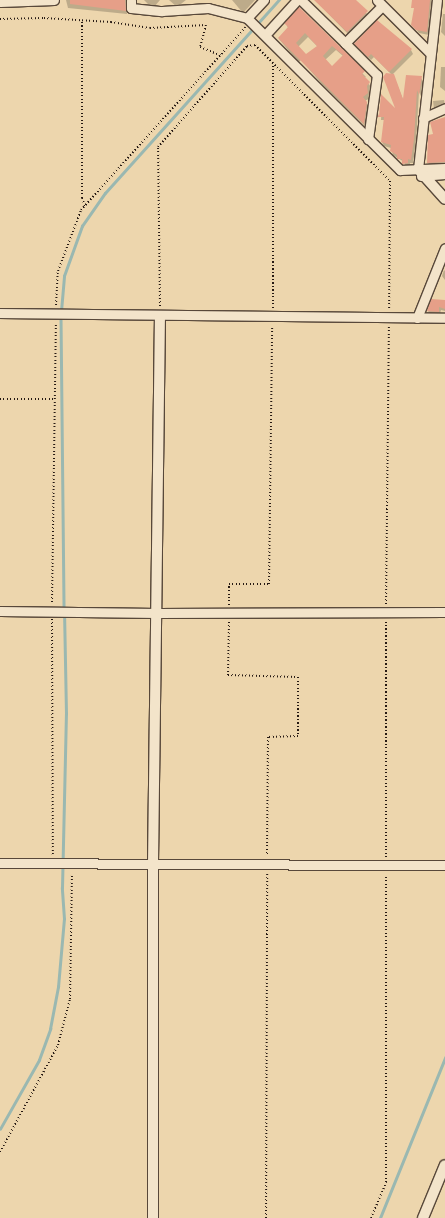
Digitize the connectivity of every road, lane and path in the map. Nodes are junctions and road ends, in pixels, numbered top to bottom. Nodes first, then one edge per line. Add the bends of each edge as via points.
1 (54, 0) edge
2 (131, 0) edge
3 (197, 0) edge
4 (264, 0) edge
5 (297, 0) edge
6 (301, 0) edge
7 (437, 0) edge
8 (3, 1) edge
9 (380, 3) edge
10 (190, 8) junction
11 (0, 19) edge
12 (249, 20) junction
13 (82, 22) junction
14 (266, 34) junction
15 (345, 43) junction
16 (430, 53) junction
17 (220, 55) junction
18 (273, 63) junction
19 (445, 108) edge
20 (423, 118) junction
21 (368, 139) junction
22 (445, 168) edge
23 (420, 173) junction
24 (445, 174) edge
25 (445, 199) edge
26 (85, 206) junction
27 (445, 248) edge
28 (0, 314) edge
29 (56, 314) junction
30 (272, 315) junction
31 (160, 316) junction
32 (389, 318) junction
33 (417, 318) junction
34 (445, 318) edge
35 (55, 399) junction
36 (0, 400) edge
37 (0, 611) edge
38 (52, 611) junction
39 (386, 612) junction
40 (445, 612) edge
41 (229, 613) junction
42 (157, 614) junction
43 (0, 863) edge
44 (53, 863) junction
45 (72, 863) junction
46 (154, 863) junction
47 (267, 864) junction
48 (386, 865) junction
49 (445, 865) edge
50 (0, 1152) edge
51 (445, 1166) edge
52 (153, 1218) edge
53 (266, 1218) edge
54 (371, 1218) edge
55 (423, 1218) edge

1 - 8 street
2 - 10 street via 131,8 162,11
3 - 10 street
4 - 12 street
5 - 14 street
6 - 15 street
7 - 16 street
9 - 15 street
9 - 16 street
10 - 12 street via 223,10
11 - 13 path via 44,18
12 - 14 street
12 - 17 path
13 - 17 path via 111,22 150,28 206,26 200,47
13 - 26 path via 82,198
14 - 21 street
15 - 21 street via 377,75
16 - 20 street
17 - 26 path
18 - 30 path
18 - 31 path via 255,45 247,46 158,147
18 - 32 path via 390,181
19 - 20 street
20 - 23 street
21 - 23 street via 400,170
22 - 23 street
23 - 24 street
23 - 25 street
26 - 29 path via 58,271
27 - 33 street
28 - 29 street
29 - 31 street
29 - 35 path
30 - 31 street
30 - 32 street
30 - 41 path via 269,584 229,584
31 - 42 street
32 - 33 street
32 - 39 path
33 - 34 street
35 - 36 path
35 - 38 path
37 - 38 street
38 - 42 street
38 - 44 path
39 - 40 street
39 - 41 street
39 - 48 path
41 - 42 street
41 - 47 path via 228,675 298,677 298,736 268,737
42 - 46 street
43 - 44 street
44 - 45 street
45 - 46 street
45 - 50 path via 70,999 58,1045
46 - 47 street
46 - 52 street
47 - 48 street
47 - 53 path
48 - 49 street
48 - 54 path via 386,1182
51 - 55 street

